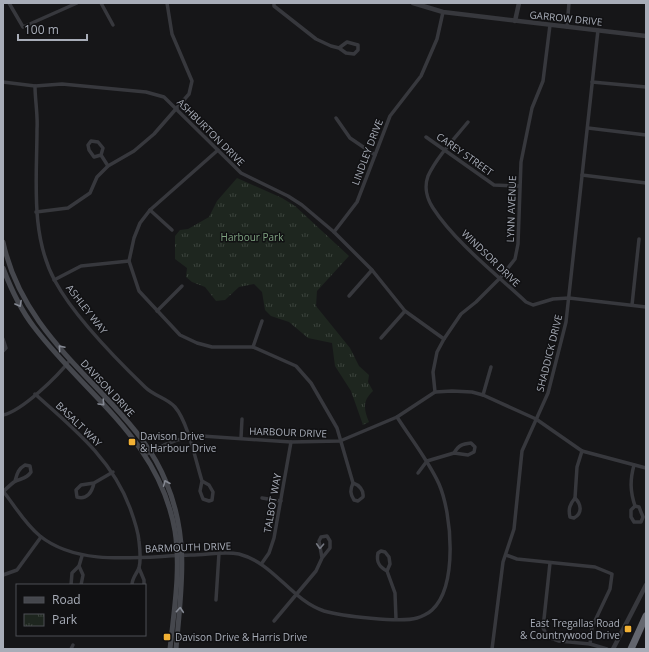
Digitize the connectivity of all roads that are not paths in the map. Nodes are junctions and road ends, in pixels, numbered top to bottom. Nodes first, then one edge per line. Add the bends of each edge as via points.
1 (9, 3) edge
2 (77, 3) edge
3 (101, 3) edge
4 (167, 3) edge
5 (274, 3) edge
6 (414, 3) edge
7 (519, 3) edge
8 (569, 3) edge
9 (443, 12) junction
10 (515, 21) junction
11 (550, 25) junction
12 (113, 26) dead end
13 (567, 27) junction
14 (598, 30) junction
15 (646, 36) edge
16 (339, 48) junction
17 (3, 82) edge
18 (592, 82) junction
19 (35, 86) junction
20 (646, 87) edge
21 (178, 110) junction
22 (336, 118) dead end
23 (468, 122) dead end
24 (588, 128) junction
25 (646, 135) edge
26 (426, 137) dead end
27 (218, 150) junction
28 (445, 150) junction
29 (101, 155) junction
30 (375, 156) junction
31 (108, 166) junction
32 (582, 175) junction
33 (646, 183) edge
34 (519, 186) junction
35 (150, 210) junction
36 (36, 212) junction
37 (172, 230) dead end
38 (334, 232) junction
39 (639, 239) dead end
40 (3, 242) edge
41 (129, 261) junction
42 (3, 268) edge
43 (372, 270) junction
44 (500, 278) junction
45 (54, 280) junction
46 (182, 286) dead end
47 (349, 296) dead end
48 (569, 298) junction
49 (632, 305) junction
50 (646, 307) edge
51 (157, 311) junction
52 (405, 311) junction
53 (262, 321) dead end
54 (381, 338) dead end
55 (3, 339) edge
56 (444, 339) junction
57 (253, 347) junction
58 (3, 351) edge
59 (70, 360) junction
60 (66, 365) junction
61 (491, 367) dead end
62 (435, 392) junction
63 (35, 394) junction
64 (483, 395) junction
65 (3, 416) edge
66 (397, 417) junction
67 (242, 418) dead end
68 (536, 419) junction
69 (188, 438) junction
70 (241, 438) junction
71 (292, 442) junction
72 (340, 442) junction
73 (582, 451) junction
74 (150, 452) junction
75 (454, 453) junction
76 (145, 455) junction
77 (427, 461) junction
78 (634, 465) junction
79 (646, 468) edge
80 (113, 472) junction
81 (418, 473) dead end
82 (15, 481) junction
83 (202, 481) junction
84 (352, 483) junction
85 (94, 484) junction
86 (3, 492) edge
87 (262, 498) dead end
88 (575, 498) junction
89 (281, 501) junction
90 (635, 506) junction
91 (41, 537) junction
92 (219, 553) junction
93 (177, 555) junction
94 (183, 555) junction
95 (506, 555) junction
96 (82, 556) junction
97 (139, 556) junction
98 (322, 558) junction
99 (262, 563) junction
100 (550, 563) junction
101 (79, 566) junction
102 (138, 568) junction
103 (387, 571) junction
104 (3, 574) edge
105 (71, 584) edge
106 (81, 584) edge
107 (132, 584) edge
108 (144, 584) edge
109 (646, 585) edge
110 (296, 594) junction
111 (216, 600) dead end
112 (646, 616) edge
113 (396, 619) junction
114 (274, 621) dead end
115 (590, 644) junction
116 (73, 645) dead end
117 (71, 649) edge
118 (170, 649) edge
119 (176, 649) edge
120 (492, 649) edge
121 (607, 649) edge
122 (613, 649) edge
123 (631, 649) edge

1 - 2 street via 23,26
3 - 12 street
4 - 21 street via 172,34 192,81 190,94
5 - 16 street via 274,6 316,39
6 - 9 street, GARROW DRIVE
7 - 10 street
8 - 13 street
9 - 10 street, GARROW DRIVE
9 - 30 street, LINDLEY DRIVE via 436,39 421,76 390,116
10 - 11 street, GARROW DRIVE
11 - 13 street, GARROW DRIVE
11 - 34 street, LYNN AVENUE via 543,81 532,108
13 - 14 street, GARROW DRIVE
14 - 15 street, GARROW DRIVE
14 - 18 street, SHADDICK DRIVE
16 - 16 street via 346,53 354,54 358,50 358,45 347,42
17 - 19 street, ASHBURTON DRIVE
18 - 20 street
18 - 24 street, SHADDICK DRIVE
19 - 21 street, ASHBURTON DRIVE via 62,84 146,92 164,97
19 - 36 street, ASHLEY WAY via 38,126
21 - 27 street, ASHBURTON DRIVE
21 - 31 street via 134,151
22 - 30 street via 350,138
23 - 28 street, WINDSOR DRIVE
24 - 25 street
24 - 32 street, SHADDICK DRIVE
26 - 28 street, CAREY STREET
27 - 35 street
27 - 38 street, ASHBURTON DRIVE via 241,173 288,196
28 - 34 street, CAREY STREET via 494,185
28 - 44 street, WINDSOR DRIVE via 428,177 426,193 433,208 458,238
29 - 29 street via 103,148 98,142 91,141 88,145 89,150 94,157
29 - 31 street
30 - 38 street, LINDLEY DRIVE via 357,202
31 - 36 street via 98,177 90,193 68,208
32 - 33 street
32 - 48 street, SHADDICK DRIVE
34 - 44 street, LYNN AVENUE via 518,244 514,259
35 - 37 street
35 - 41 street via 140,223
36 - 45 street, ASHLEY WAY via 44,253
38 - 43 street, ASHBURTON DRIVE
39 - 49 street
59 -> 40 main road, DAVISON DRIVE via 27,305 7,261
41 - 45 street via 81,266
41 - 51 street via 139,291
42 -> 60 main road, DAVISON DRIVE via 21,308
43 - 47 street
43 - 52 street, ASHBURTON DRIVE
44 - 48 street, WINDSOR DRIVE via 526,302 533,305
44 - 56 street, LYNN AVENUE via 461,314
45 - 69 street, ASHLEY WAY via 86,324 124,365 152,394 170,402 176,408
46 - 51 street
48 - 49 street, WINDSOR DRIVE
48 - 68 street, SHADDICK DRIVE via 566,322 548,393
49 - 50 street, WINDSOR DRIVE
51 - 57 street via 180,335 197,343 212,347
52 - 54 street
52 - 56 street, ASHBURTON DRIVE
53 - 57 street
55 - 58 street via 6,348
56 - 62 street, LYNN AVENUE via 437,352 433,372
57 - 72 street via 296,366 306,376 337,428
59 - 60 street
59 - 74 main road, DAVISON DRIVE via 142,439
60 - 63 street
60 -> 76 main road, DAVISON DRIVE via 125,428
61 - 64 street
62 - 64 street, HARBOUR DRIVE via 452,390
62 - 66 street, HARBOUR DRIVE
63 - 65 street via 11,414
63 - 80 street, BASALT WAY via 90,444
64 - 68 street, HARBOUR DRIVE
66 - 72 street, HARBOUR DRIVE
66 - 77 street, BARMOUTH DRIVE
67 - 70 street
68 - 73 street, HARBOUR DRIVE
68 - 95 street, SHADDICK DRIVE via 522,451 514,529
69 - 70 street, HARBOUR DRIVE
69 - 74 street, HARBOUR DRIVE via 164,444
69 - 83 street, ASHLEY WAY
70 - 71 street, HARBOUR DRIVE
71 - 72 street, HARBOUR DRIVE
71 - 89 street, TALBOT WAY
72 - 84 street
73 - 78 street, HARBOUR DRIVE
73 - 88 street via 577,467
74 - 76 street
94 -> 74 main road, DAVISON DRIVE via 173,501 166,481
75 - 75 street via 468,455 474,452 475,447 471,443 464,443 458,446
75 - 77 street
76 - 93 main road, DAVISON DRIVE via 167,501 175,531
77 - 81 street
77 - 113 street, BARMOUTH DRIVE via 439,486 450,531 447,576 442,596 432,610 417,618
78 - 79 street, HARBOUR DRIVE
78 - 90 street via 630,491
80 - 85 street
80 - 97 street, BASALT WAY via 135,521
82 - 82 street via 29,476 30,466 21,467
82 - 86 street
83 - 83 street via 200,491 203,500 212,500 213,492 209,485
84 - 84 street via 351,496 358,501 364,494 358,485
85 - 85 street via 81,485 76,490 77,497 84,498 88,495
86 - 91 street, BARMOUTH DRIVE
87 - 89 street
88 - 88 street via 570,504 569,512 570,517 574,518 580,508
89 - 99 street, TALBOT WAY via 274,538
90 - 90 street via 631,510 631,517 638,523 643,517 639,507
91 - 96 street, BARMOUTH DRIVE
91 - 104 street via 17,570
92 - 94 street, BARMOUTH DRIVE
92 - 99 street, BARMOUTH DRIVE via 238,554
92 - 111 street
93 - 94 street, BARMOUTH DRIVE
93 - 97 street, BARMOUTH DRIVE
93 - 118 main road, DAVISON DRIVE
119 -> 94 main road, DAVISON DRIVE
95 - 100 street
95 - 120 street, SHADDICK DRIVE via 501,570
96 - 97 street, BARMOUTH DRIVE
96 - 101 street
97 - 102 street, BASALT WAY
98 -> 98 street via 330,548 327,536 321,537 319,541
98 - 110 street via 316,571
99 - 110 street, BARMOUTH DRIVE
100 - 115 street via 545,632 548,637 559,641
100 - 115 street via 595,567 612,574 610,589 592,627
101 - 105 street via 72,573
101 - 106 street via 83,575
102 - 107 street
102 - 108 street
103 - 103 street via 389,557 381,551 378,553 378,564
103 - 113 street via 394,593
109 - 122 street
110 - 113 street, BARMOUTH DRIVE via 325,611
110 - 114 street
112 - 123 highway
115 - 121 street
116 - 117 street

